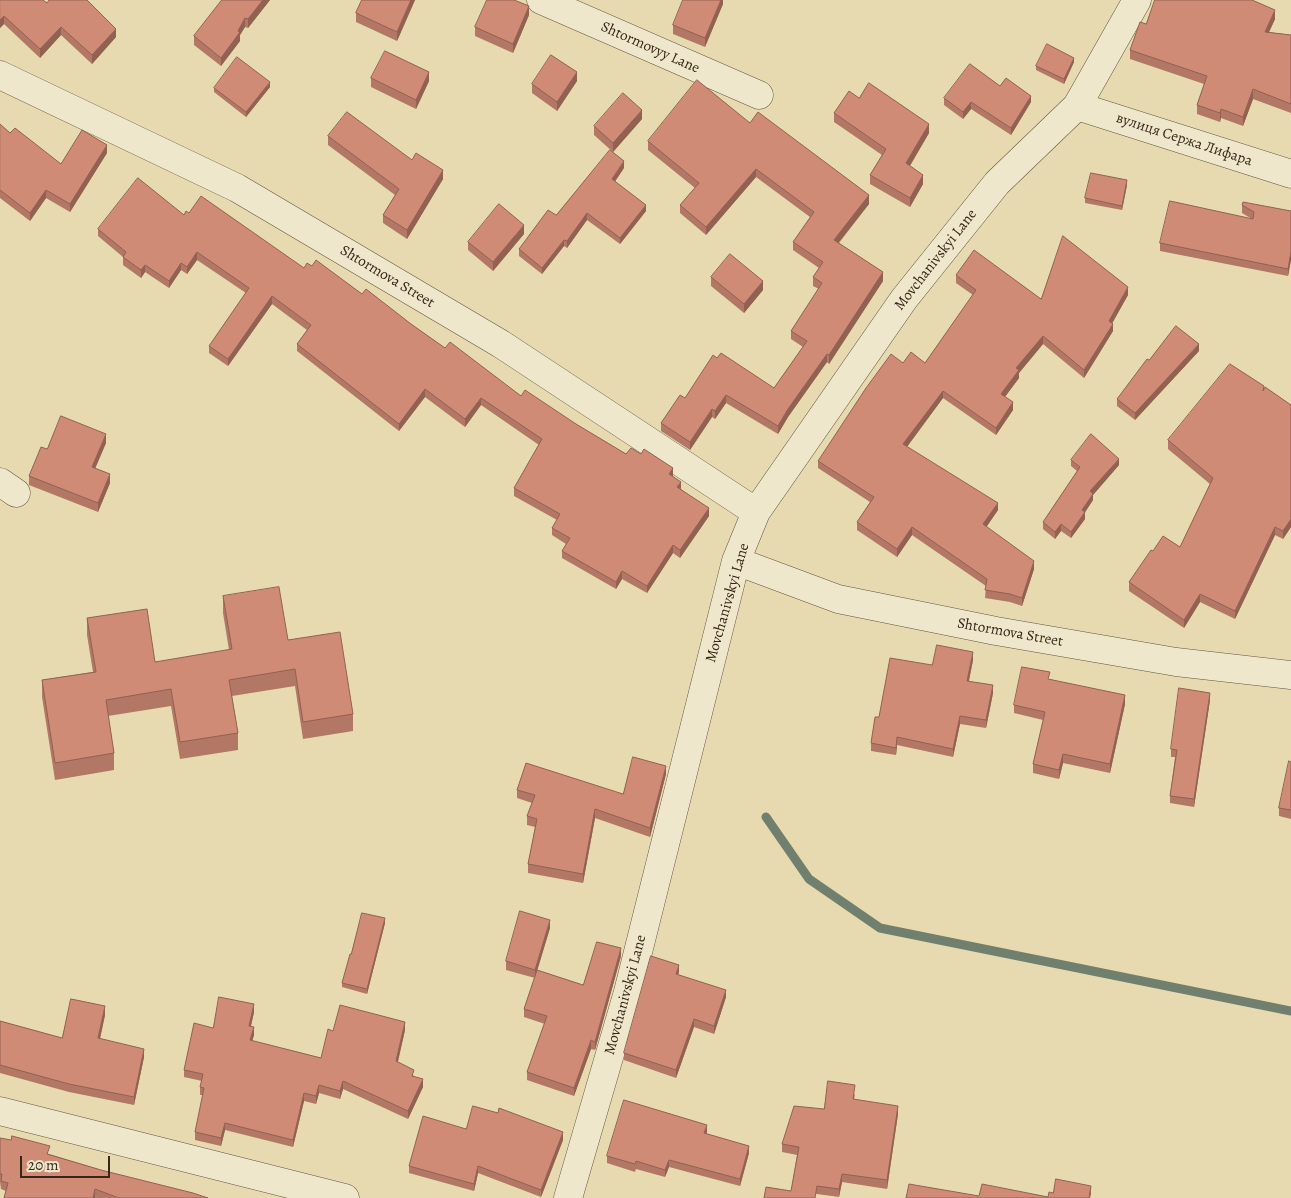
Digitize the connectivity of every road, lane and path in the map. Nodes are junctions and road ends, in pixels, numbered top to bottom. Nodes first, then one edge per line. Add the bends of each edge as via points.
1 (541, 0) edge
2 (1137, 0) edge
3 (0, 75) edge
4 (759, 95) dead end
5 (1077, 106) junction
6 (1291, 174) edge
7 (756, 512) junction
8 (736, 561) junction
9 (1291, 675) edge
10 (0, 1111) edge
11 (345, 1198) edge
12 (568, 1198) edge

1 - 4 street, Shtormovyy Lane
2 - 5 street, Movchanivskyi Lane
3 - 7 street, Shtormova Street via 237,188 501,344
5 - 6 street, вулиця Сержа Лифара
5 - 7 street, Movchanivskyi Lane via 998,183 904,298
7 - 8 street, Movchanivskyi Lane
8 - 9 street, Shtormova Street via 838,599 996,632 1176,662
8 - 12 street, Movchanivskyi Lane via 628,992
10 - 11 street

